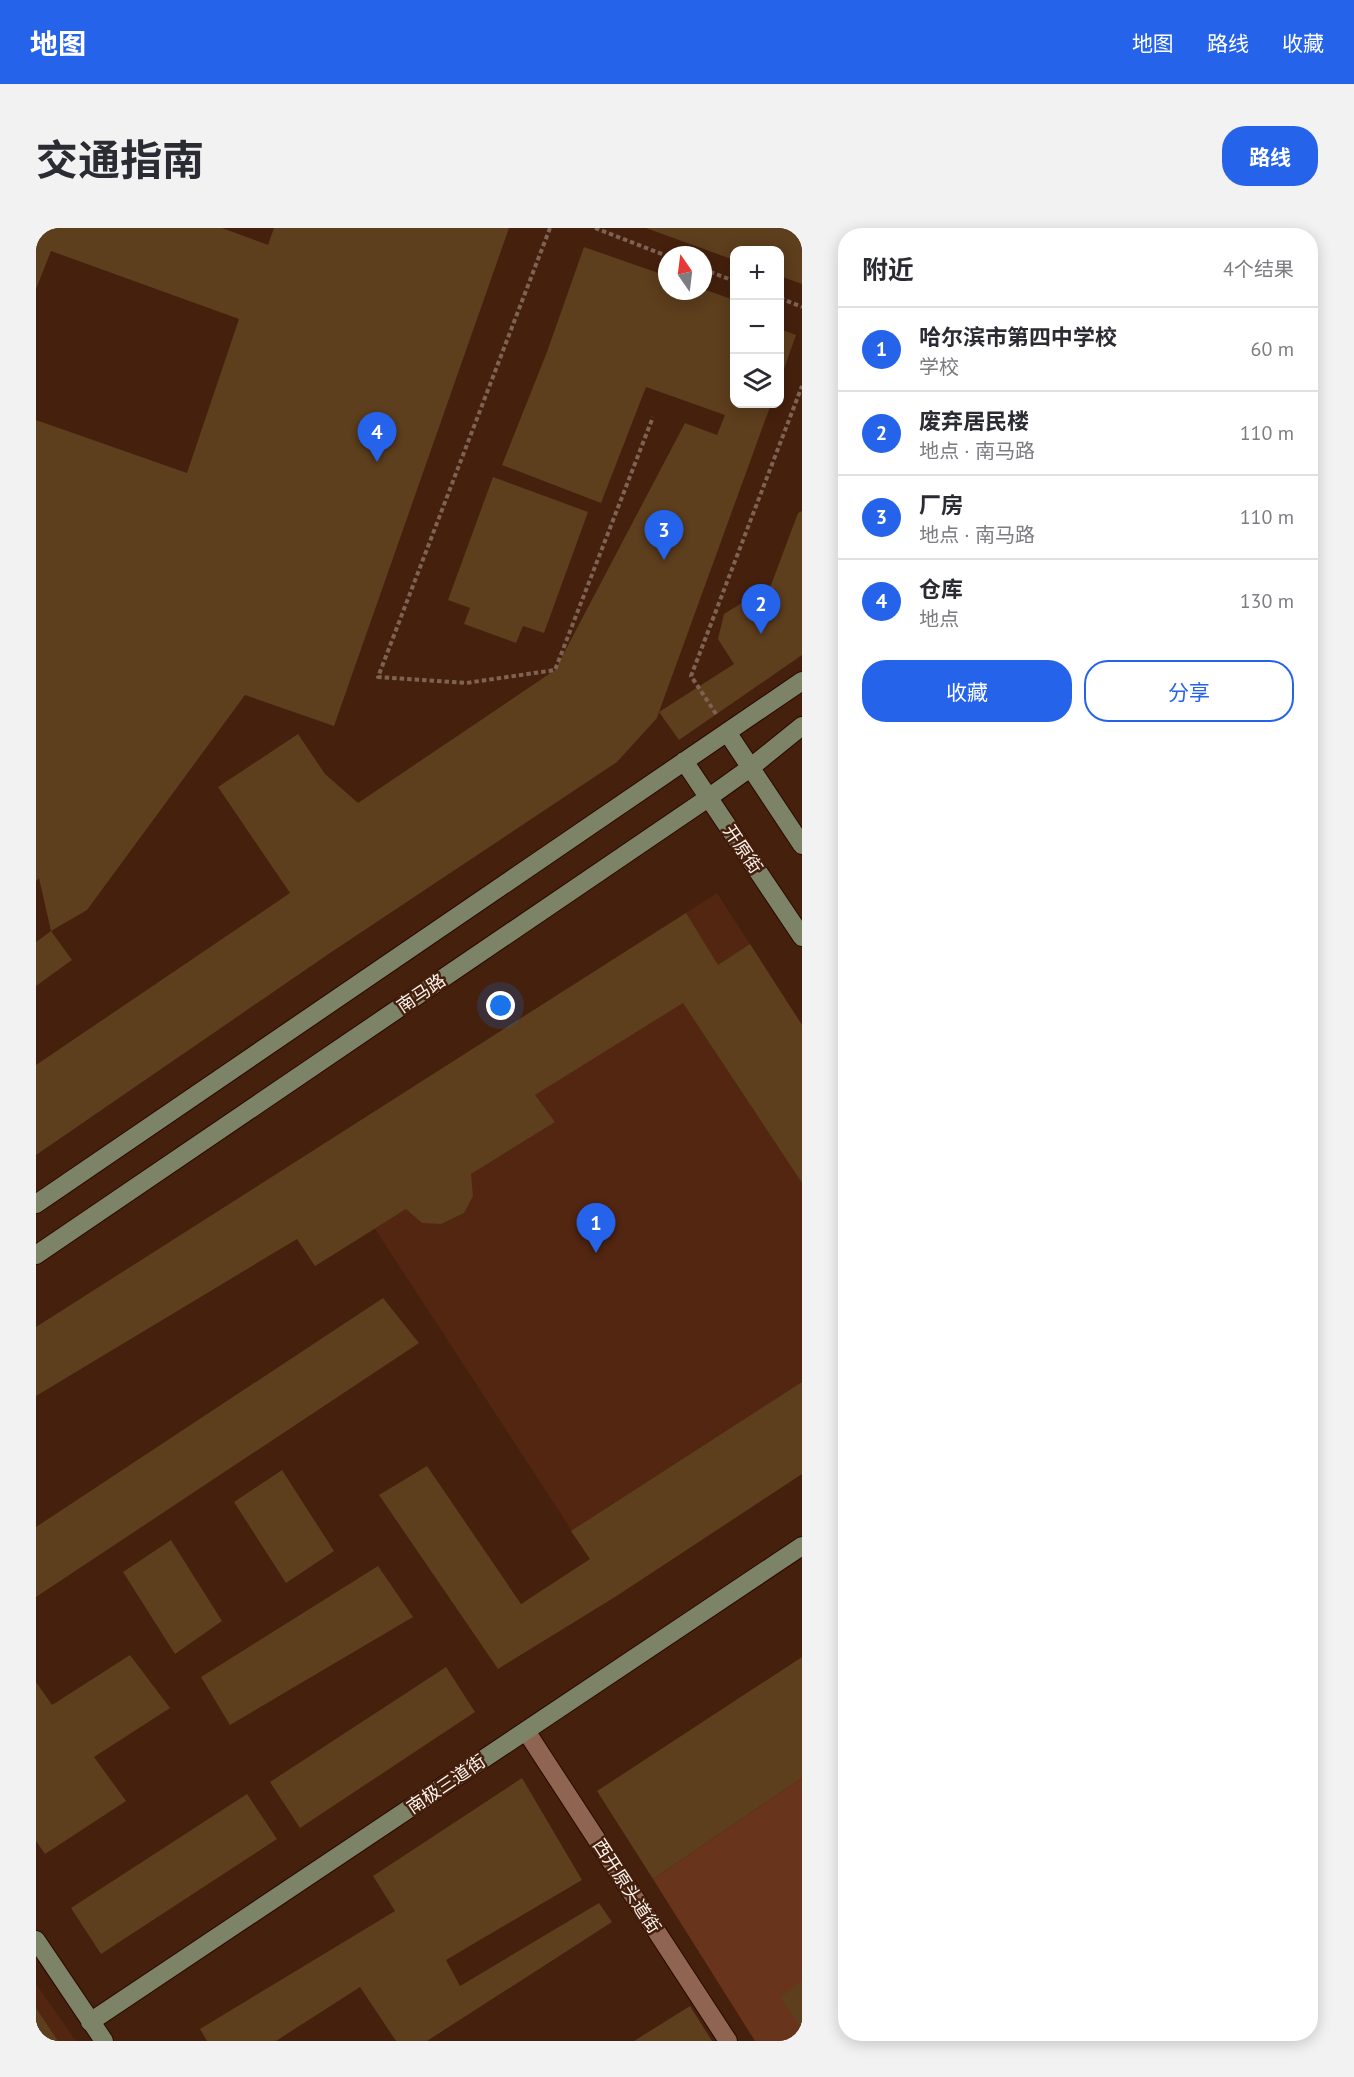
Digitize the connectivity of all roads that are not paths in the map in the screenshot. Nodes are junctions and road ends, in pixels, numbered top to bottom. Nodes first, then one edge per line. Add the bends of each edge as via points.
1 (802, 681) edge
2 (802, 726) edge
3 (728, 732) junction
4 (684, 761) junction
5 (750, 768) junction
6 (708, 798) junction
7 (802, 845) edge
8 (802, 937) edge
9 (36, 1204) edge
10 (36, 1255) edge
11 (802, 1546) edge
12 (526, 1731) junction
13 (36, 1940) edge
14 (90, 2022) junction
15 (104, 2041) edge
16 (728, 2041) edge

1 - 3 main road
2 - 5 main road, 南马路
3 - 4 main road
3 - 5 main road
4 - 6 main road, 开原街
4 - 9 main road
5 - 6 main road, 南马路
5 - 7 main road
6 - 8 main road, 开原街
6 - 10 main road, 南马路
11 - 12 main road, 南极三道街
12 - 14 main road, 南极三道街
12 - 16 street, 西开原头道街
13 - 14 main road
14 - 15 main road

